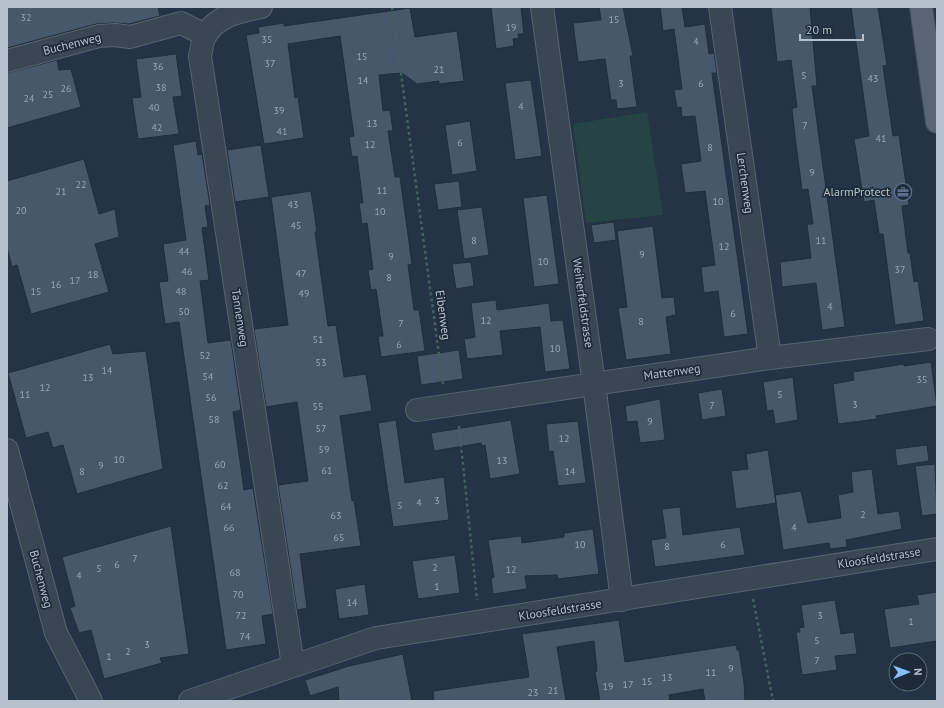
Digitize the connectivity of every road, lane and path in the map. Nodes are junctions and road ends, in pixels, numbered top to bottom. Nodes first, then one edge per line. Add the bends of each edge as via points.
1 (261, 7) edge
2 (392, 7) edge
3 (542, 7) edge
4 (720, 7) edge
5 (921, 7) edge
6 (205, 35) junction
7 (7, 61) edge
8 (937, 122) edge
9 (928, 339) dead end
10 (770, 358) junction
11 (594, 384) junction
12 (446, 405) junction
13 (417, 410) dead end
14 (7, 450) edge
15 (937, 549) edge
16 (752, 578) junction
17 (622, 600) junction
18 (479, 623) junction
19 (293, 665) junction
20 (91, 701) edge
21 (190, 701) edge
22 (773, 701) edge

1 - 6 street via 236,12 214,25
2 - 12 path, Eibenweg
3 - 11 street, Weiherfeldstrasse
4 - 10 street, Lerchenweg
5 - 8 main road
6 - 7 street, Buchenweg via 180,23 130,38 115,35 99,36
6 - 19 street, Tannenweg via 200,56
9 - 10 street, Mattenweg
10 - 11 street, Mattenweg
11 - 12 street, Mattenweg
11 - 17 street, Weiherfeldstrasse
12 - 13 street, Mattenweg
12 - 18 path via 458,418
14 - 20 street, Buchenweg via 56,633
15 - 16 street, Kloosfeldstrasse
16 - 17 street, Kloosfeldstrasse
16 - 22 path via 752,593
17 - 18 street, Kloosfeldstrasse
18 - 19 street, Kloosfeldstrasse via 376,638
19 - 21 street, Kloosfeldstrasse

